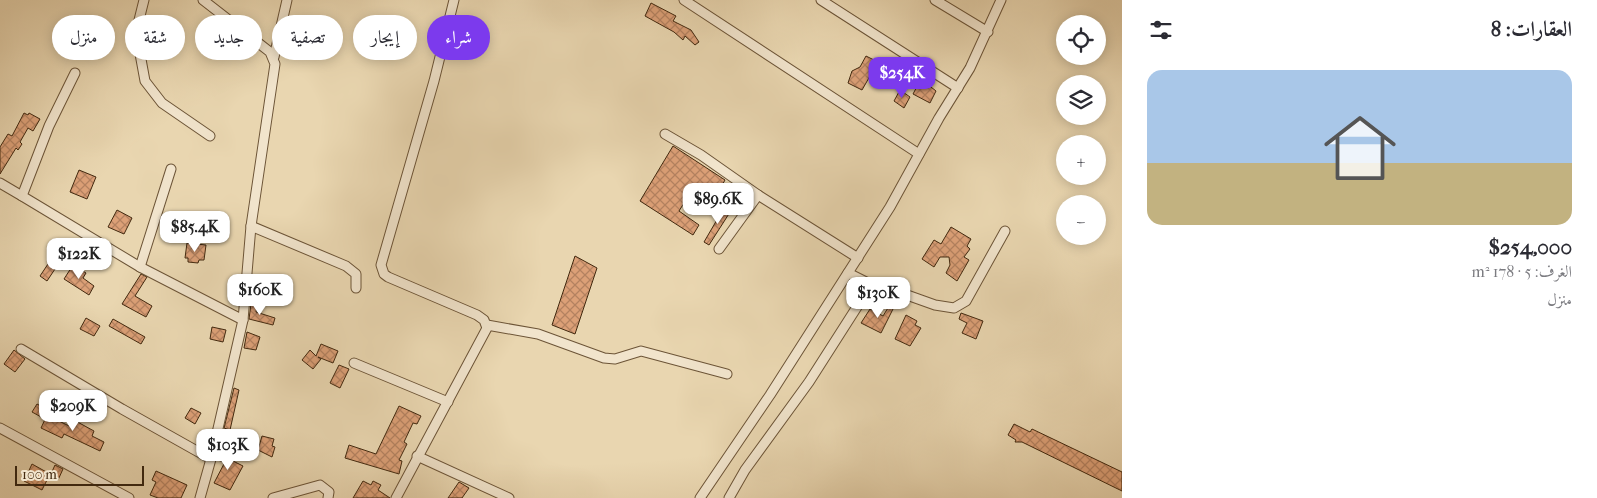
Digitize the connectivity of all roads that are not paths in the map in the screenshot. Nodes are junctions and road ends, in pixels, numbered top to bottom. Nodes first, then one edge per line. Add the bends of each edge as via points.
1 (144, 0) edge
2 (203, 0) edge
3 (287, 0) edge
4 (454, 0) edge
5 (684, 0) edge
6 (821, 0) edge
7 (935, 0) edge
8 (1001, 0) edge
9 (284, 15) edge
10 (988, 32) junction
11 (272, 55) edge
12 (274, 60) edge
13 (75, 72) dead end
14 (958, 88) junction
15 (665, 134) dead end
16 (210, 136) dead end
17 (920, 154) junction
18 (171, 169) dead end
19 (0, 183) edge
20 (758, 195) junction
21 (22, 196) junction
22 (251, 226) junction
23 (1005, 231) dead end
24 (719, 249) dead end
25 (858, 258) junction
26 (140, 267) junction
27 (848, 273) junction
28 (871, 285) junction
29 (356, 288) dead end
30 (242, 320) junction
31 (487, 325) junction
32 (21, 349) dead end
33 (354, 363) dead end
34 (727, 374) dead end
35 (448, 402) junction
36 (0, 428) edge
37 (417, 456) junction
38 (211, 459) junction
39 (129, 498) edge
40 (200, 498) edge
41 (274, 498) edge
42 (328, 498) edge
43 (396, 498) edge
44 (509, 498) edge
45 (700, 498) edge
46 (729, 498) edge

1 - 16 street via 136,32 145,81 162,103
2 - 11 street
3 - 9 street
4 - 31 street via 381,265 388,277 477,315
5 - 17 street
6 - 14 street
7 - 10 street
8 - 10 street
10 - 14 street
12 - 22 street via 274,79
13 - 21 street via 49,126
14 - 17 street
15 - 20 street
17 - 25 street
18 - 26 street
19 - 21 street
20 - 24 street
20 - 25 street
21 - 26 street
22 - 29 street via 346,266 356,274
22 - 30 street
23 - 28 street via 971,294 954,308
25 - 27 street
26 - 30 street
27 - 28 street
27 - 45 street
28 - 46 street
30 - 38 street
31 - 34 street via 538,334 604,358 615,359 642,351
31 - 35 street
32 - 38 street
33 - 35 street
35 - 37 street
36 - 39 street
37 - 43 street
37 - 44 street
38 - 40 street
41 - 42 street via 320,485 329,492

